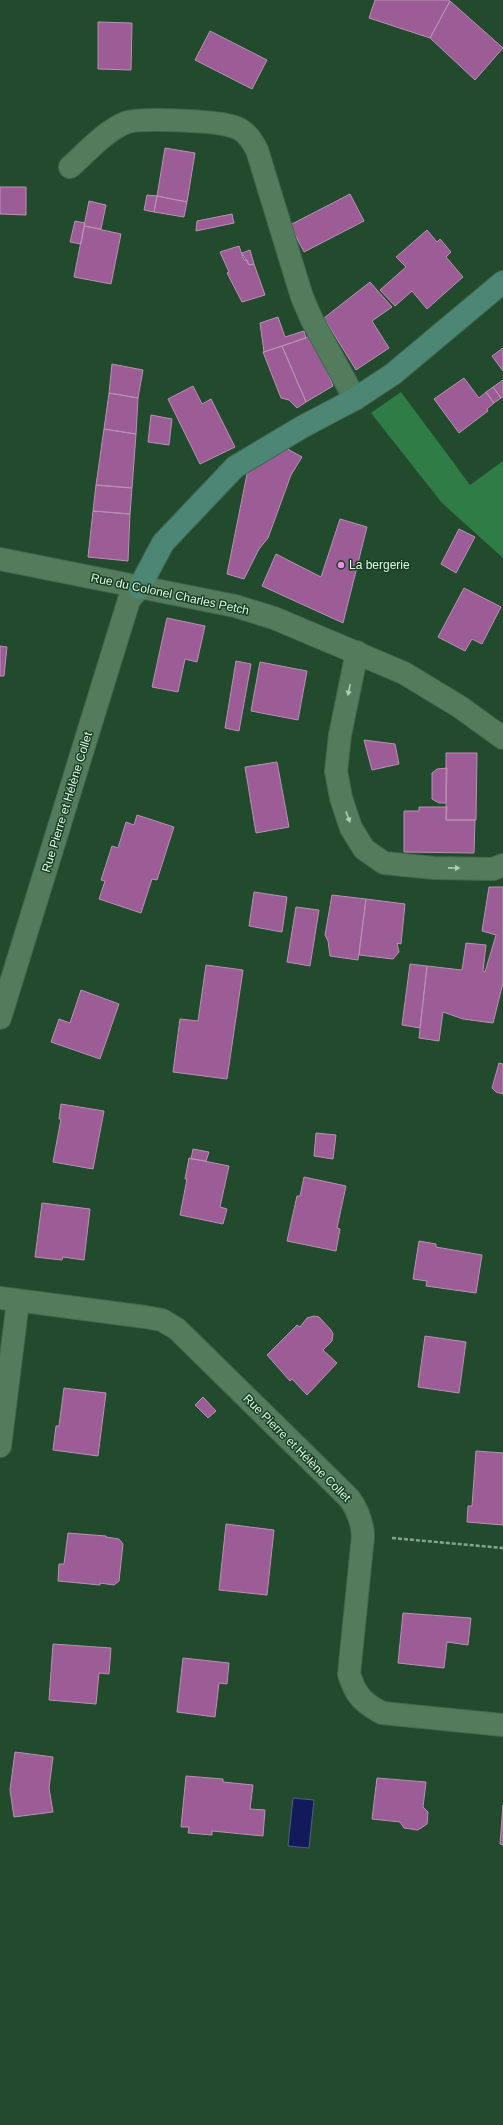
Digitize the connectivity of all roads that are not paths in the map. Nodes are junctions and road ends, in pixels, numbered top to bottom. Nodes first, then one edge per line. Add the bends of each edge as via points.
1 (70, 167) dead end
2 (503, 282) edge
3 (355, 399) junction
4 (0, 559) edge
5 (138, 588) junction
6 (357, 652) junction
7 (503, 738) edge
8 (503, 864) edge
9 (0, 1018) edge
10 (9, 1300) edge
11 (0, 1446) edge
12 (503, 1725) edge

1 - 3 street via 100,140 126,123 147,119 232,126 248,134 257,150 302,297
2 - 3 street via 393,374
3 - 5 street via 235,467 163,543
4 - 5 street, Rue du Colonel Charles Petch
5 - 6 street, Rue du Colonel Charles Petch via 235,606 274,618
5 - 9 street, Rue Pierre et Hélène Collet via 130,600
6 - 7 street, Rue du Colonel Charles Petch via 404,673 460,707
6 -> 8 street via 340,735 336,771 341,798 352,828 364,849 384,863 434,868 493,869
10 - 11 street, Rue Pierre et Hélène Collet
10 - 12 street, Rue Pierre et Hélène Collet via 145,1317 162,1320 178,1329 357,1508 363,1536 349,1674 355,1692 366,1704 382,1713

